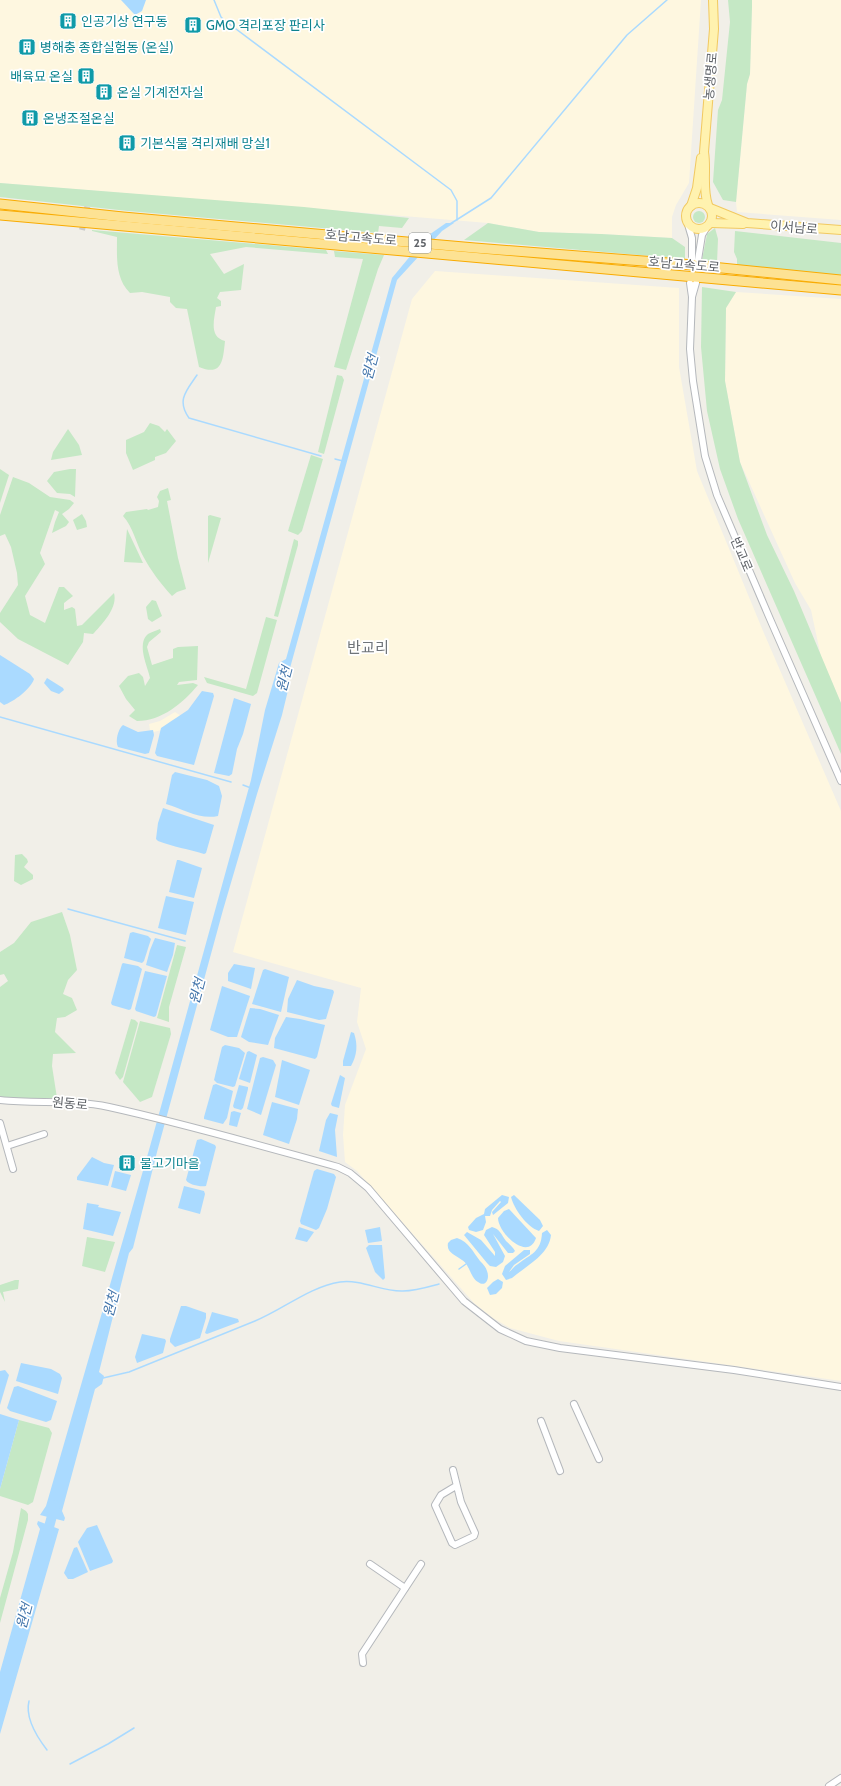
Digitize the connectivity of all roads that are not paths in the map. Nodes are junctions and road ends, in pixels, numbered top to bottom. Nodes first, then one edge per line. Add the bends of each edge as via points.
1 (714, 0) edge
2 (704, 152) junction
3 (0, 204) edge
4 (691, 206) junction
5 (709, 207) junction
6 (0, 215) edge
7 (687, 221) junction
8 (747, 223) junction
9 (709, 225) junction
10 (841, 230) edge
11 (841, 280) edge
12 (693, 283) dead end
13 (841, 290) edge
14 (841, 781) edge
15 (0, 1100) edge
16 (0, 1123) edge
17 (44, 1134) dead end
18 (7, 1146) junction
19 (13, 1169) dead end
20 (841, 1387) edge
21 (574, 1404) dead end
22 (541, 1422) dead end
23 (599, 1459) dead end
24 (453, 1470) dead end
25 (560, 1471) dead end
26 (456, 1486) junction
27 (370, 1564) dead end
28 (421, 1564) dead end
29 (405, 1588) junction
30 (363, 1663) dead end
31 (841, 1778) edge
32 (829, 1786) edge

1 - 2 main road, 농생명로
2 - 4 main road, 농생명로 via 700,160 697,188
2 - 5 main road, 농생명로 via 704,190
3 - 11 highway, 호남고속도로 / 25
4 - 5 main road via 701,202
4 - 7 main road, 농생명로 via 687,212
5 - 8 main road, 이서남로
5 - 9 main road, 농생명로 via 713,215
6 - 13 highway, 호남고속도로 / 25
7 - 9 main road via 694,228 702,229
7 - 9 street via 695,260 702,235
8 - 9 main road, 이서남로 via 742,225 724,222
8 - 10 main road, 이서남로
12 - 14 street, 반교로 via 690,349 696,411 705,456 713,482 770,619
15 - 20 street, 원동로 via 108,1107 167,1120 338,1167 368,1188 464,1301 500,1329 520,1338 560,1348 734,1370
16 - 18 street
17 - 18 street
18 - 19 street
21 - 23 street
22 - 25 street
24 - 26 street
26 - 26 street via 475,1533 474,1536 455,1545 452,1544 435,1505 442,1495
27 - 29 street
28 - 29 street
29 - 30 street via 362,1654
31 - 32 street

